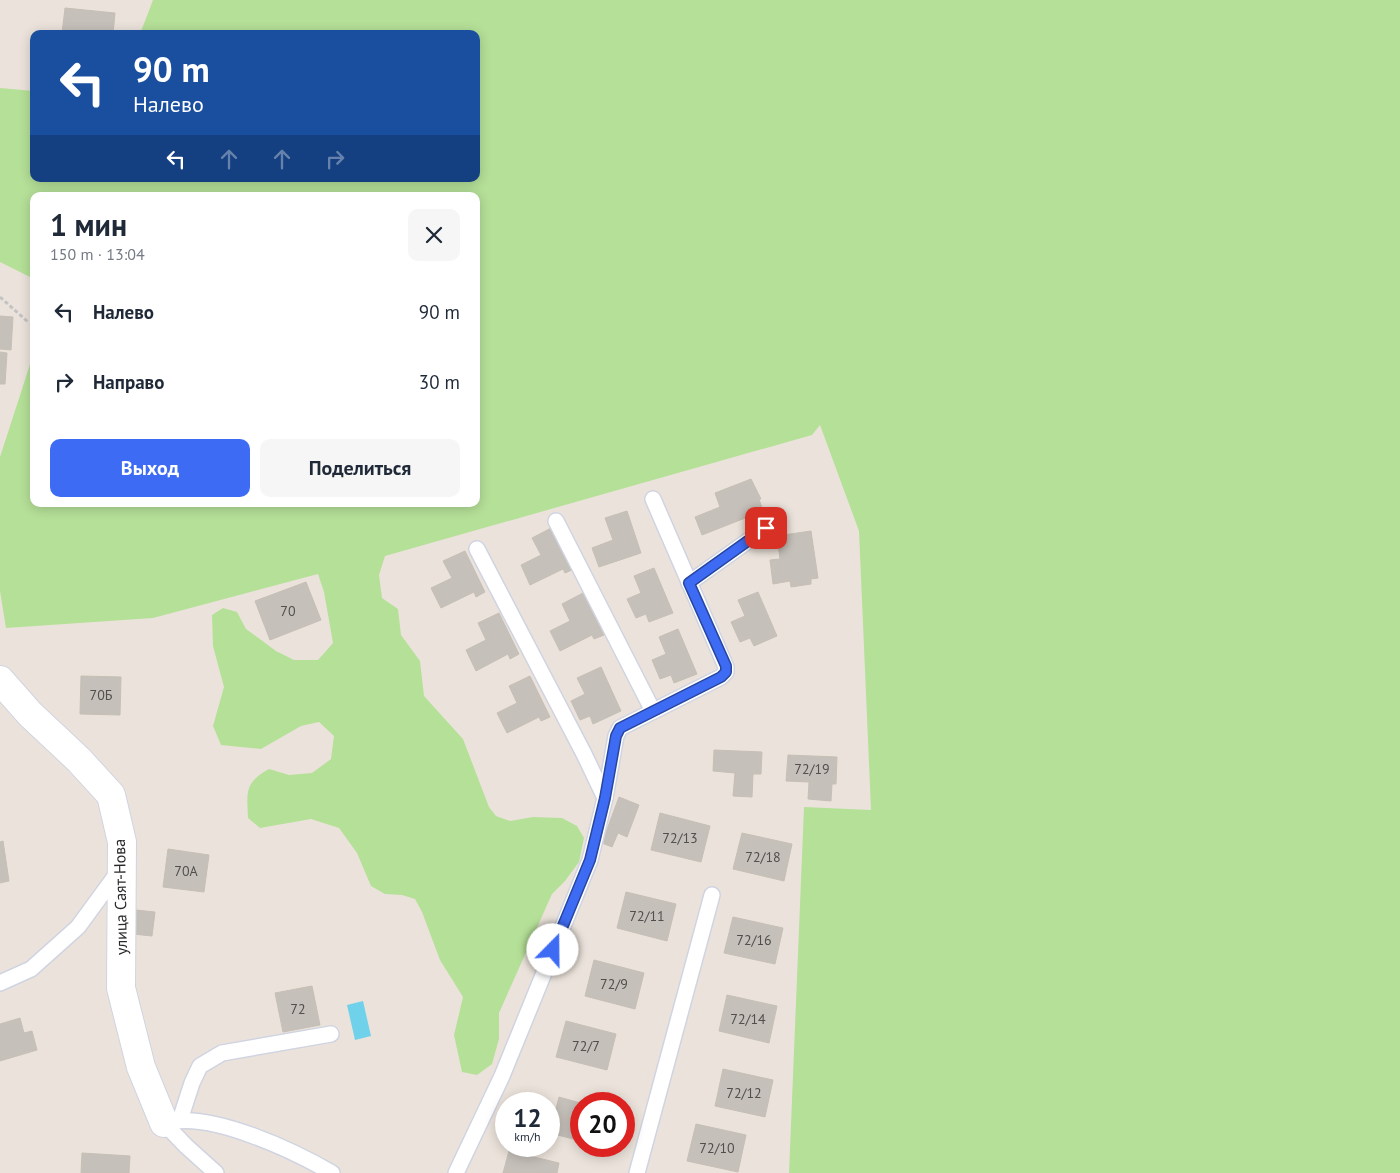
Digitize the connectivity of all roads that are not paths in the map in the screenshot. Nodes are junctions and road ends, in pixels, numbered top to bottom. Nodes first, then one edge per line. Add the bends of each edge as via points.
1 (653, 499) dead end
2 (556, 520) dead end
3 (766, 528) dead end
4 (477, 549) dead end
5 (689, 583) junction
6 (0, 680) edge
7 (653, 711) junction
8 (605, 798) junction
9 (122, 868) junction
10 (712, 895) dead end
11 (0, 983) edge
12 (331, 1034) dead end
13 (172, 1121) junction
14 (216, 1173) edge
15 (332, 1173) edge
16 (456, 1173) edge
17 (637, 1173) edge

1 - 5 lane
2 - 7 lane
3 - 5 lane
4 - 8 lane
5 - 7 lane via 726,672
6 - 9 street, улица Саят-Нова via 111,795 122,842
7 - 8 lane via 620,728
8 - 16 lane via 590,860 502,1076
9 - 11 lane via 78,927 31,969
9 - 13 street, улица Саят-Нова via 121,988 141,1067
10 - 17 lane
12 - 13 lane via 222,1053 200,1066
13 - 14 lane via 186,1146
13 - 15 lane via 224,1126 256,1137

